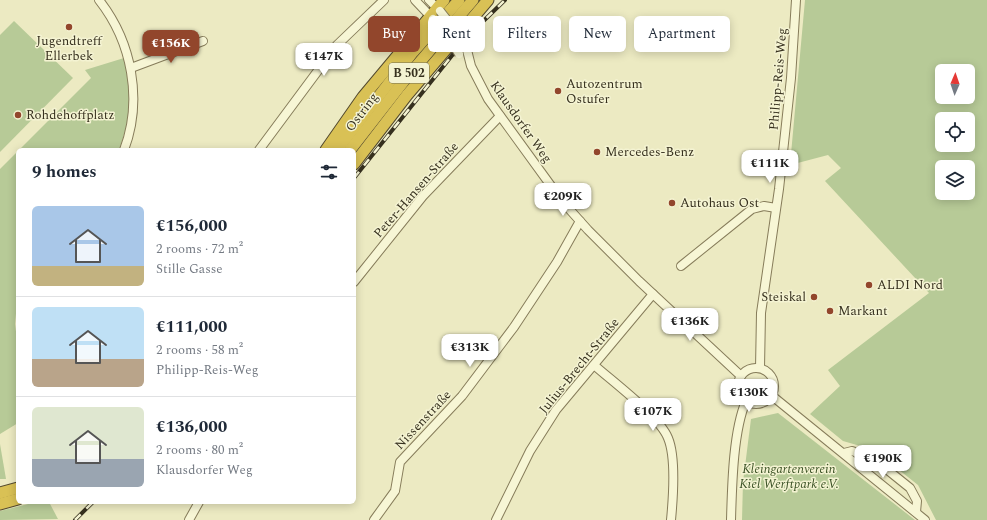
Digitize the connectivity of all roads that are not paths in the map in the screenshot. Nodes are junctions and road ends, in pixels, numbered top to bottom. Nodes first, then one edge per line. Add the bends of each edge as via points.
1 (99, 0) edge
2 (384, 0) edge
3 (415, 0) edge
4 (459, 0) edge
5 (473, 0) edge
6 (488, 0) edge
7 (796, 0) edge
8 (435, 9) edge
9 (474, 16) edge
10 (204, 41) dead end
11 (442, 52) edge
12 (458, 52) edge
13 (467, 52) edge
14 (470, 66) junction
15 (131, 68) junction
16 (500, 116) junction
17 (125, 148) edge
18 (260, 148) edge
19 (327, 148) edge
20 (339, 148) edge
21 (352, 148) edge
22 (356, 161) edge
23 (776, 208) junction
24 (580, 221) junction
25 (681, 266) dead end
26 (356, 279) edge
27 (653, 294) junction
28 (594, 365) junction
29 (760, 368) junction
30 (741, 376) junction
31 (771, 395) junction
32 (746, 401) junction
33 (844, 453) junction
34 (16, 489) edge
35 (0, 493) edge
36 (16, 500) edge
37 (0, 504) edge
38 (198, 504) edge
39 (916, 512) junction
40 (189, 520) edge
41 (374, 520) edge
42 (496, 520) edge
43 (671, 520) edge
44 (731, 520) edge
45 (925, 520) edge

1 - 15 street via 123,43
2 - 18 street via 333,50
3 - 8 street, Klausdorfer Weg
4 - 20 highway, Ostring / B 502 via 405,62
5 - 21 highway, Ostring / B 502 via 407,77
6 - 9 highway
7 - 23 street, Philipp-Reis-Weg via 791,78
8 - 19 highway via 363,97
10 - 15 street
11 - 22 highway
12 - 14 street, Klausdorfer Weg, bridge
13 - 14 street, Klausdorfer Weg, bridge
14 - 16 street, Klausdorfer Weg
15 - 17 street via 133,112
16 - 24 street, Klausdorfer Weg via 562,201
16 - 26 street, Peter-Hansen-Straße via 422,196
23 - 25 street via 764,206 752,209
23 - 29 street, Philipp-Reis-Weg via 761,313
24 - 27 street, Klausdorfer Weg
24 - 41 street, Nissenstraße via 557,262 514,327 462,396 400,462 395,491
27 - 28 street, Julius-Brecht-Straße
27 - 30 street, Klausdorfer Weg
28 - 42 street, Julius-Brecht-Straße via 556,410 530,451
28 - 43 street via 650,414 668,438 673,454
29 - 30 street via 749,369
29 - 31 street via 772,377 774,386
30 - 32 street via 738,389
31 - 32 street via 760,403 752,404
31 - 33 street
32 - 44 street via 740,416 732,482
33 - 39 street
33 - 39 street via 852,451 874,459 910,488 917,501
34 - 35 highway
36 - 37 highway
38 - 40 street
39 - 45 street

